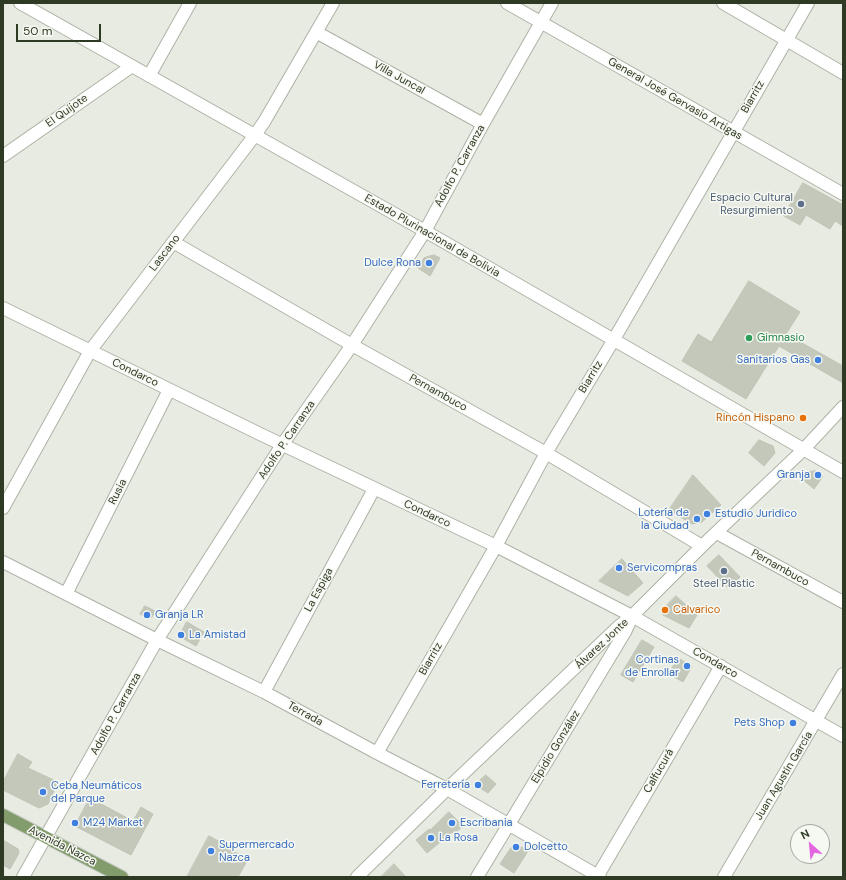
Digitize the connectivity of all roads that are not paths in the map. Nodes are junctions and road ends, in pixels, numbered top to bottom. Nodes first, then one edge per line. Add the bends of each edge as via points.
1 (20, 3) edge
2 (190, 3) edge
3 (333, 3) edge
4 (507, 3) edge
5 (552, 3) edge
6 (723, 3) edge
7 (808, 3) edge
8 (541, 22) junction
9 (316, 32) junction
10 (786, 40) junction
11 (132, 66) junction
12 (843, 73) edge
13 (150, 76) junction
14 (483, 124) junction
15 (733, 132) junction
16 (255, 135) junction
17 (3, 156) edge
18 (843, 194) edge
19 (424, 231) junction
20 (173, 242) junction
21 (3, 308) edge
22 (613, 341) junction
23 (352, 345) junction
24 (90, 351) junction
25 (169, 390) junction
26 (843, 407) edge
27 (282, 445) junction
28 (803, 450) junction
29 (546, 454) junction
30 (843, 472) edge
31 (374, 489) junction
32 (3, 508) edge
33 (717, 533) junction
34 (496, 546) junction
35 (702, 546) junction
36 (3, 562) edge
37 (66, 594) junction
38 (843, 602) edge
39 (632, 616) junction
40 (157, 640) junction
41 (721, 666) junction
42 (843, 674) edge
43 (264, 692) junction
44 (816, 720) junction
45 (843, 736) edge
46 (377, 753) junction
47 (448, 789) junction
48 (3, 815) edge
49 (509, 825) junction
50 (46, 837) junction
51 (23, 877) edge
52 (122, 877) edge
53 (357, 877) edge
54 (477, 877) edge
55 (598, 877) edge
56 (724, 877) edge

1 - 11 street, Estado Plurinacional de Bolivia
2 - 13 street
3 - 9 street, Lascano
4 - 8 street, General José Gervasio Artigas
5 - 8 street, Adolfo P. Carranza
6 - 10 street
7 - 10 street, Biarritz
8 - 14 street, Adolfo P. Carranza
8 - 15 street, General José Gervasio Artigas
9 - 14 street, Villa Juncal
9 - 16 street, Lascano
10 - 12 street
10 - 15 street, Biarritz
11 - 13 street, Estado Plurinacional de Bolivia
11 - 17 street, El Quijote
13 - 16 street, Estado Plurinacional de Bolivia
14 - 19 street, Adolfo P. Carranza
15 - 18 street, General José Gervasio Artigas
15 - 22 street, Biarritz
16 - 19 street, Estado Plurinacional de Bolivia
16 - 20 street, Lascano
19 - 22 street, Estado Plurinacional de Bolivia
19 - 23 street, Adolfo P. Carranza
20 - 23 street, Pernambuco
20 - 24 street, Lascano
21 - 24 street, Condarco
22 - 28 street, Estado Plurinacional de Bolivia
22 - 29 street, Biarritz
23 - 27 street, Adolfo P. Carranza
23 - 29 street, Pernambuco
24 - 25 street, Condarco
24 - 32 street, Lascano
25 - 27 street, Condarco
25 - 37 street, Rusia
26 - 28 street, Álvarez Jonte
27 - 31 street, Condarco
27 - 40 street, Adolfo P. Carranza
28 - 30 street, Estado Plurinacional de Bolivia
28 - 33 street, Álvarez Jonte
29 - 34 street, Biarritz
29 - 35 street, Pernambuco
31 - 34 street, Condarco
31 - 43 street, La Espiga
33 - 35 street, Álvarez Jonte
33 - 38 street, Pernambuco
34 - 39 street, Condarco
34 - 46 street, Biarritz
35 - 39 street, Álvarez Jonte
36 - 37 street, Terrada
37 - 40 street, Terrada
39 - 41 street, Condarco
39 - 47 street, Álvarez Jonte
39 - 49 street, Elpidio González via 625,632
40 - 43 street, Terrada
40 - 50 street, Adolfo P. Carranza
41 - 44 street, Condarco
41 - 55 street, Calfucurá
42 - 44 street, Juan Agustín García
43 - 46 street, Terrada
44 - 45 street, Condarco
44 - 56 street, Juan Agustín García
46 - 47 street, Terrada
47 - 49 street, Terrada
47 - 53 street, Álvarez Jonte
48 - 50 main road, Avenida Nazca
49 - 54 street, Elpidio González
49 - 55 street, Terrada
50 - 51 street, Adolfo P. Carranza
50 - 52 main road, Avenida Nazca

